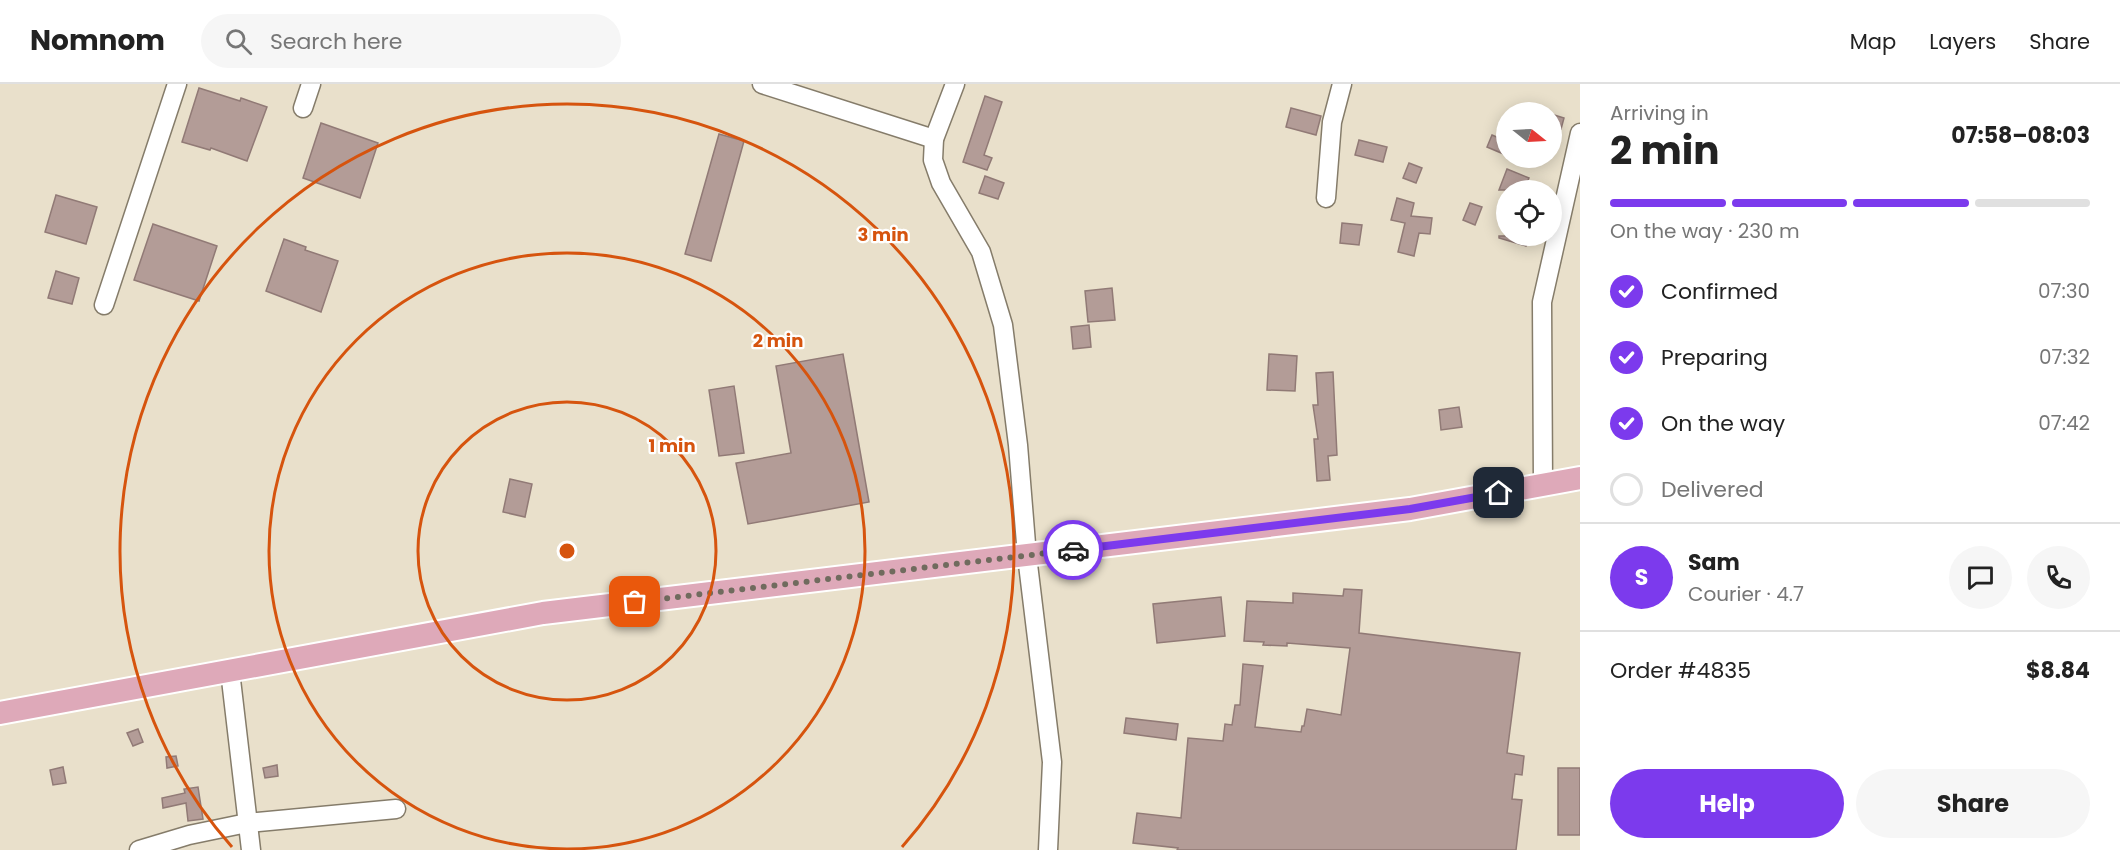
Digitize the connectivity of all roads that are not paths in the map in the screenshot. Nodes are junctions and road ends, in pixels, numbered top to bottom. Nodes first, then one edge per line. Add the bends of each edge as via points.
1 (177, 84) edge
2 (310, 84) edge
3 (762, 84) edge
4 (955, 84) edge
5 (1342, 84) edge
6 (303, 108) dead end
7 (1580, 133) edge
8 (934, 139) junction
9 (1326, 198) dead end
10 (104, 304) dead end
11 (1580, 478) edge
12 (1543, 485) junction
13 (1027, 556) junction
14 (230, 671) junction
15 (0, 713) edge
16 (396, 809) dead end
17 (247, 824) junction
18 (139, 850) edge
19 (251, 850) edge
20 (1048, 850) edge

1 - 10 street
2 - 6 street
3 - 8 street
4 - 8 street
5 - 9 street via 1332,122
7 - 12 street via 1542,302
8 - 13 street via 935,168 981,252 1003,325
11 - 12 main road
12 - 13 main road via 1410,509
13 - 14 main road via 543,613
13 - 20 street via 1052,762
14 - 15 main road
14 - 17 street
16 - 17 street
17 - 18 street
17 - 19 street

